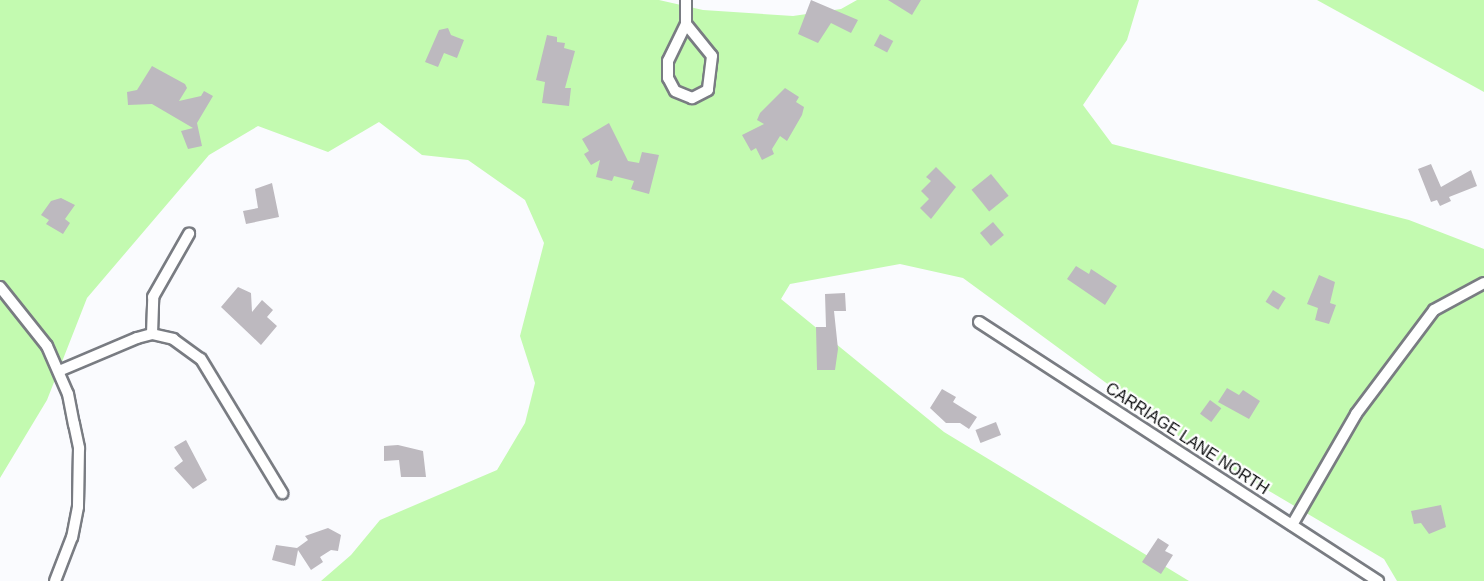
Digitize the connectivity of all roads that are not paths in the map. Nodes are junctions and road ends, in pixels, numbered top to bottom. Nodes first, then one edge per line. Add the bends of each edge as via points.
1 (686, 0) edge
2 (686, 24) junction
3 (189, 234) dead end
4 (1484, 283) edge
5 (0, 287) edge
6 (979, 322) dead end
7 (152, 334) junction
8 (59, 371) junction
9 (282, 493) dead end
10 (1292, 525) junction
11 (56, 581) edge
12 (1378, 581) edge

1 - 2 street
2 - 2 street via 668,61 668,78 675,91 692,98 708,90 712,56
3 - 7 street via 153,297
4 - 10 street via 1434,310 1356,414
5 - 8 street via 29,319
6 - 10 street, CARRIAGE LANE NORTH
7 - 8 street
7 - 9 street via 173,339 201,359
8 - 11 street via 74,424 80,480 72,537
10 - 12 street, CARRIAGE LANE NORTH

